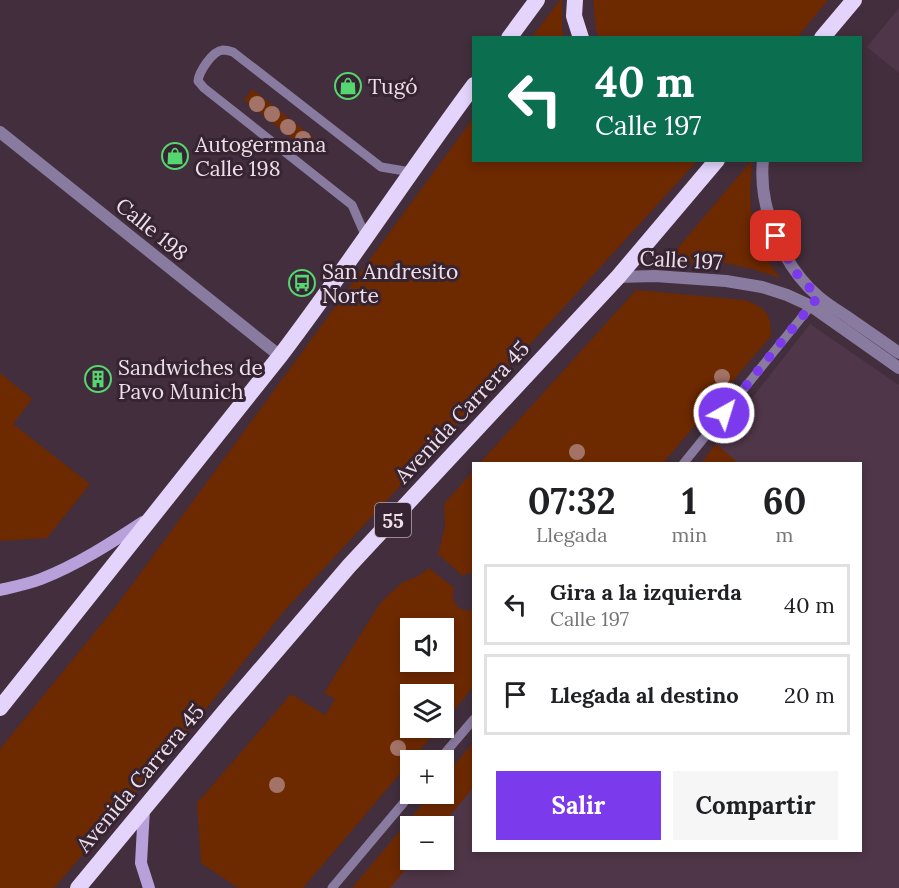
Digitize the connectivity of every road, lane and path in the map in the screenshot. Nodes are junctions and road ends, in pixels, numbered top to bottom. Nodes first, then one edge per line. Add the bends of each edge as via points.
1 (537, 0) edge
2 (575, 0) edge
3 (854, 0) edge
4 (510, 36) edge
5 (579, 36) edge
6 (824, 36) edge
7 (472, 88) edge
8 (0, 132) edge
9 (715, 162) edge
10 (763, 162) edge
11 (411, 172) junction
12 (366, 237) junction
13 (618, 277) junction
14 (814, 301) junction
15 (899, 352) edge
16 (280, 356) junction
17 (899, 368) edge
18 (685, 462) edge
19 (152, 516) junction
20 (0, 590) edge
21 (0, 708) edge
22 (472, 720) edge
23 (447, 750) edge
24 (403, 804) edge
25 (144, 809) junction
26 (78, 888) edge
27 (149, 888) edge
28 (332, 888) edge

1 - 4 highway
2 - 5 highway
3 - 6 highway
7 - 11 highway
8 - 16 street, Calle 198
9 - 13 highway, Avenida Carrera 45 / 55
10 - 14 street, Calle 197 via 763,191 770,222
11 - 12 highway
11 - 12 lane via 381,167 233,52 216,52 199,73 198,81 204,88 352,205
12 - 16 highway
13 - 14 street, Calle 197 via 726,282
13 - 25 highway, Avenida Carrera 45 / 55 via 350,566
14 - 15 street, Calle 197
14 - 17 street, Calle 197
14 - 18 lane
16 - 19 highway
19 - 20 main road via 79,561 40,579
19 - 21 highway
22 - 23 lane
24 - 28 lane
25 - 26 highway, Avenida Carrera 45 / 55
25 - 27 main road via 141,863

